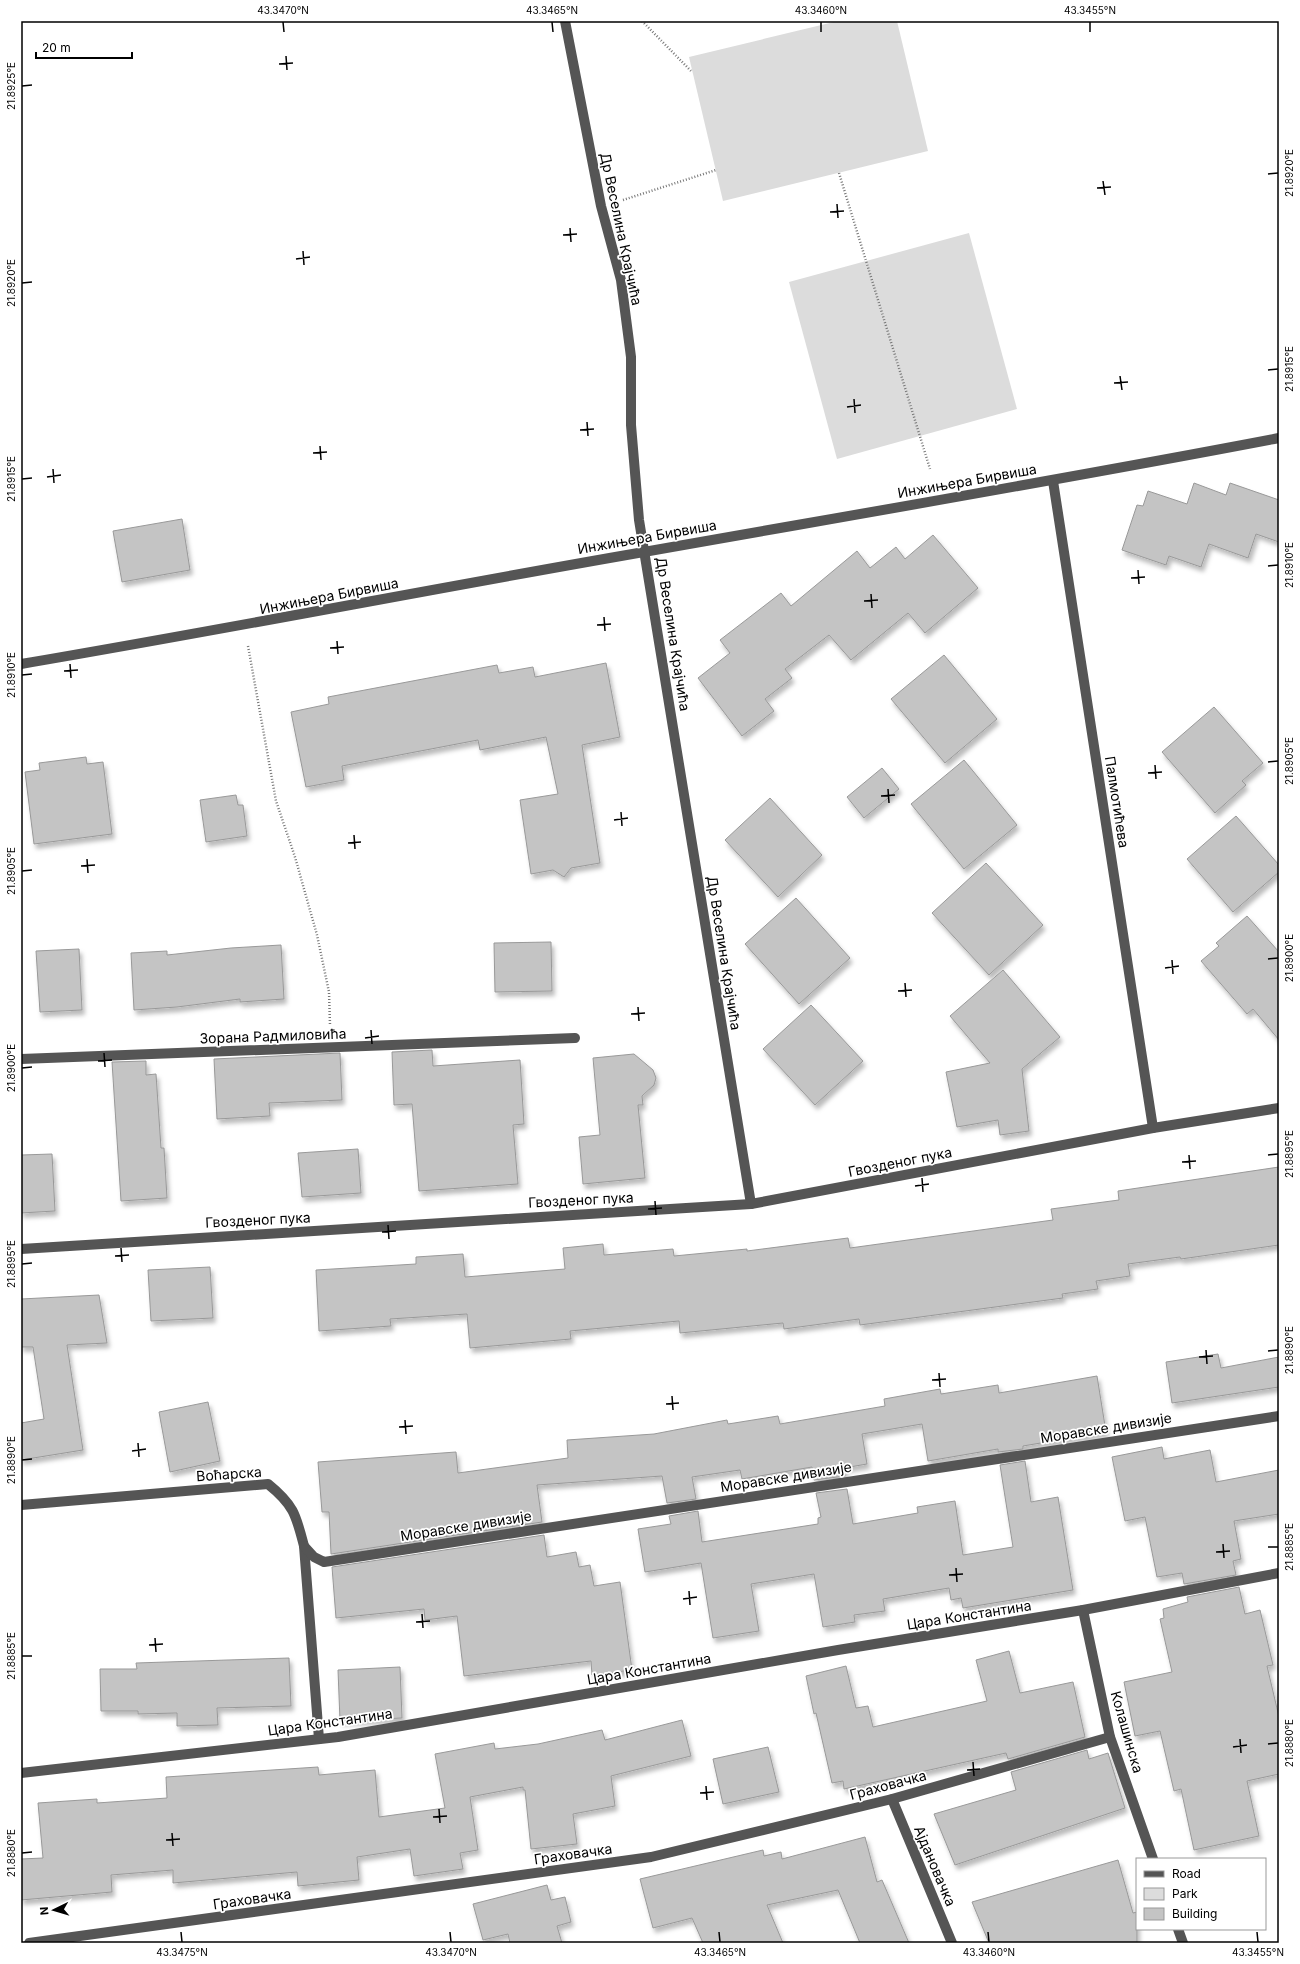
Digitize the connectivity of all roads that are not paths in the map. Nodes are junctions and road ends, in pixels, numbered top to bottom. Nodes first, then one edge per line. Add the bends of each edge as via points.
1 (565, 21) edge
2 (1279, 438) edge
3 (1053, 481) junction
4 (645, 552) junction
5 (21, 664) edge
6 (575, 1038) dead end
7 (21, 1060) edge
8 (1279, 1108) edge
9 (1153, 1128) junction
10 (751, 1204) junction
11 (21, 1249) edge
12 (1279, 1416) edge
13 (21, 1505) edge
14 (304, 1546) junction
15 (1279, 1572) edge
16 (1083, 1610) junction
17 (1110, 1737) junction
18 (319, 1739) junction
19 (21, 1773) edge
20 (892, 1799) junction
21 (1153, 1858) edge
22 (1178, 1930) edge
23 (29, 1943) edge
24 (952, 1943) edge
25 (1183, 1943) edge

1 - 4 street, Др Веселина Крајчића via 601,206 621,280 631,357 631,425 639,520
2 - 3 street, Инжињера Бирвиша
3 - 4 street, Инжињера Бирвиша
3 - 9 street, Палмотићева
4 - 5 street, Инжињера Бирвиша via 245,626
4 - 10 street, Др Веселина Крајчића
6 - 7 street, Зорана Радмиловића
8 - 9 street, Гвозденог пука
9 - 10 street, Гвозденог пука
10 - 11 street, Гвозденог пука
12 - 14 street, Моравске дивизије via 324,1562 314,1557
13 - 14 street, Воћарска via 268,1484 284,1497 296,1515
14 - 18 street, Воћарска
15 - 16 street, Цара Константина
16 - 17 street, Колашинска
16 - 18 street, Цара Константина
17 - 20 street, Граховачка
17 - 21 street, Колашинска
18 - 19 street, Цара Константина
20 - 23 street, Граховачка via 651,1857
20 - 24 street, Ајдановачка
22 - 25 street

